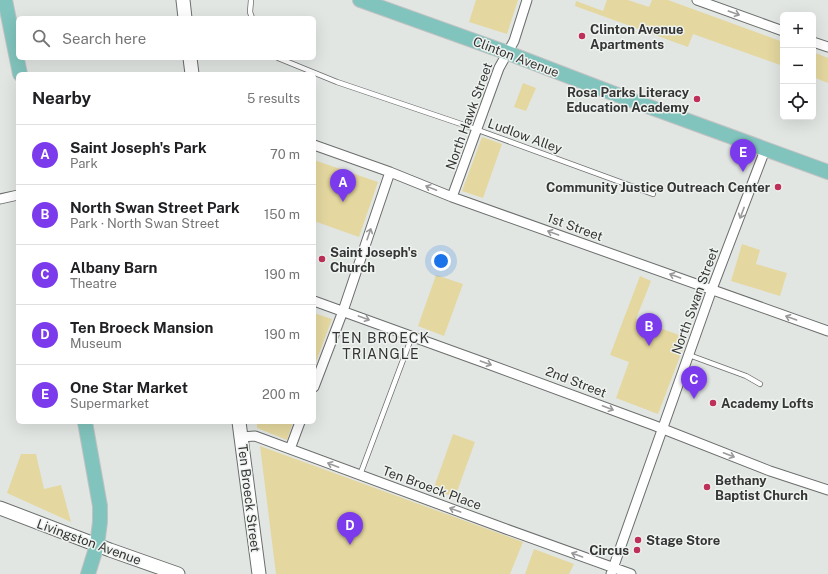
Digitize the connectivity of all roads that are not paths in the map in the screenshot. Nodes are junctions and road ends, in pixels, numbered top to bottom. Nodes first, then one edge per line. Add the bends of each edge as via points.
1 (5, 0) edge
2 (183, 0) edge
3 (251, 0) edge
4 (360, 0) edge
5 (527, 0) edge
6 (697, 0) edge
7 (185, 16) edge
8 (251, 16) edge
9 (780, 30) edge
10 (816, 43) edge
11 (828, 47) edge
12 (508, 53) junction
13 (16, 54) edge
14 (17, 60) edge
15 (190, 60) edge
16 (283, 60) edge
17 (20, 72) edge
18 (192, 72) edge
19 (312, 72) edge
20 (316, 73) edge
21 (476, 130) junction
22 (316, 146) edge
23 (766, 150) junction
24 (390, 172) junction
25 (828, 172) edge
26 (653, 194) dead end
27 (16, 195) edge
28 (452, 197) junction
29 (0, 199) edge
30 (712, 290) junction
31 (316, 302) edge
32 (343, 311) junction
33 (828, 331) edge
34 (412, 336) junction
35 (689, 355) junction
36 (316, 381) edge
37 (760, 384) dead end
38 (85, 424) edge
39 (239, 424) edge
40 (299, 424) edge
41 (663, 429) junction
42 (241, 437) junction
43 (290, 449) junction
44 (360, 475) junction
45 (828, 490) edge
46 (0, 508) edge
47 (97, 545) junction
48 (612, 571) edge
49 (88, 574) edge
50 (178, 574) edge
51 (259, 574) edge
52 (631, 574) edge

1 - 13 main road
2 - 7 street
3 - 8 lane
4 - 12 main road, Clinton Avenue
5 - 12 street, North Hawk Street
6 -> 9 street
10 - 11 street
12 - 21 street, North Hawk Street via 499,68
12 - 23 main road, Clinton Avenue
14 - 17 main road
15 - 18 street
16 - 19 lane, Ludlow Alley
20 - 21 lane, Ludlow Alley
21 - 26 lane, Ludlow Alley
21 - 28 street, North Hawk Street
22 - 24 street, 1st Street
23 - 25 main road, Clinton Avenue
23 -> 30 street, North Swan Street
28 -> 24 street, 1st Street
32 -> 24 street
27 - 29 street
30 -> 28 street, 1st Street
33 -> 30 street, 1st Street
30 - 35 street, North Swan Street
31 - 32 street, 2nd Street
32 -> 34 street, 2nd Street
32 - 36 street
34 -> 41 street, 2nd Street
34 - 44 lane
35 - 37 lane via 746,376
35 - 41 street, North Swan Street
38 - 47 main road via 100,506
39 - 42 street, Ten Broeck Street
40 - 43 street
41 -> 45 street, 2nd Street via 770,471
41 - 48 street, North Swan Street
42 - 43 street, Ten Broeck Place via 255,436
42 - 51 street, Ten Broeck Street
44 -> 43 street, Ten Broeck Place
48 -> 44 street, Ten Broeck Place
46 - 47 street, Livingston Avenue
47 - 49 main road
47 - 50 street, Livingston Avenue
48 - 52 street, Ten Broeck Place

